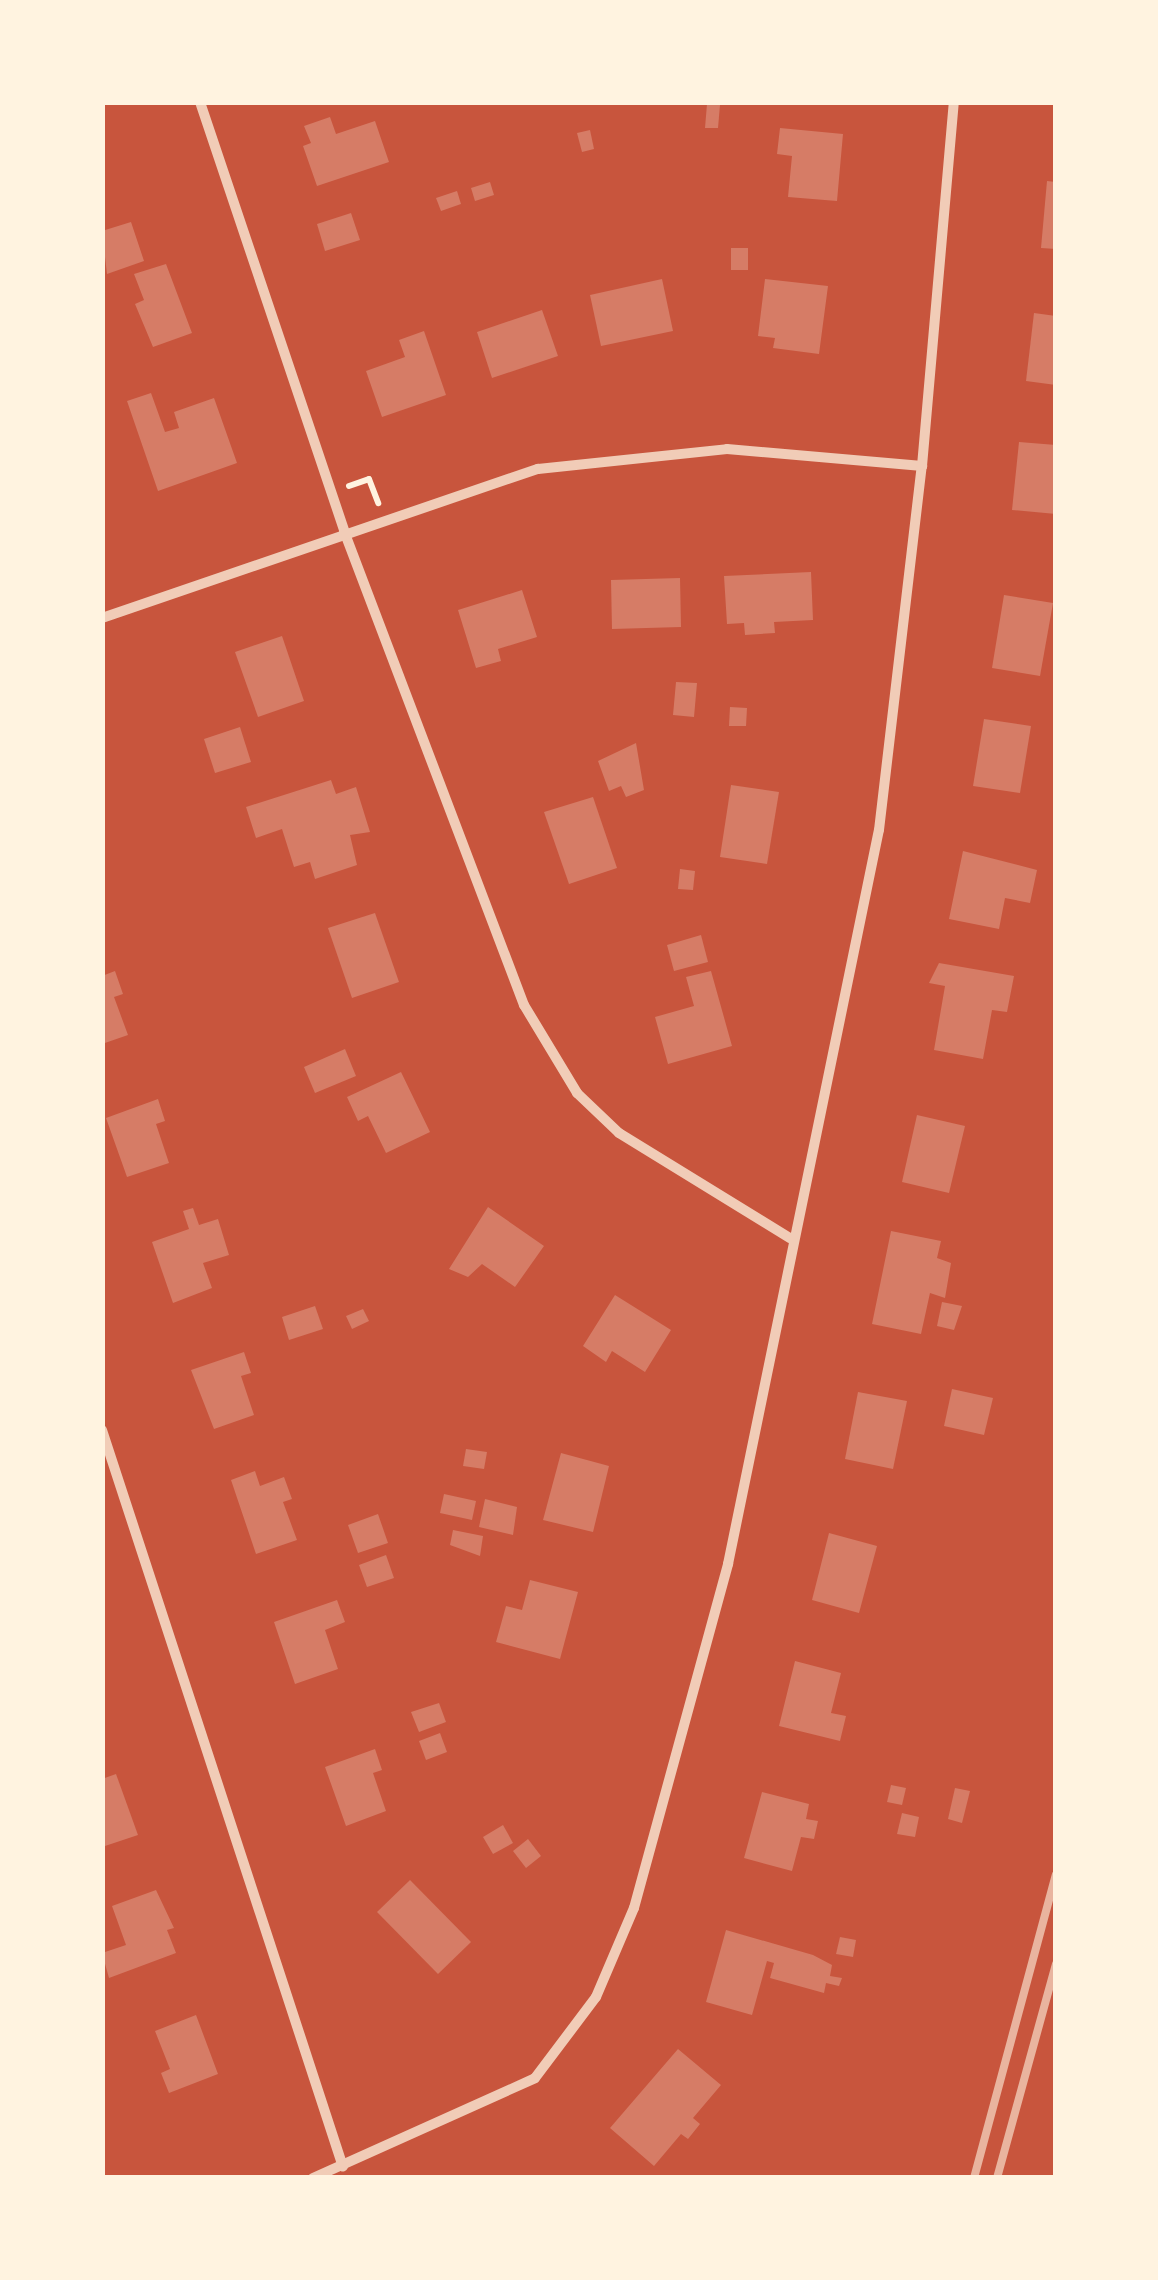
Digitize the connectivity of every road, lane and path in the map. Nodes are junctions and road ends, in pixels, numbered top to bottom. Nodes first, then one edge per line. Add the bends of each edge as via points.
1 (200, 102) edge
2 (954, 102) edge
3 (922, 466) junction
4 (344, 531) junction
5 (102, 618) edge
6 (790, 1238) junction
7 (102, 1430) edge
8 (343, 2168) junction
9 (313, 2178) edge

1 - 4 street
2 - 3 street
3 - 4 street via 728,449 557,467
3 - 6 street via 879,830
4 - 5 street
4 - 6 street via 524,1005 548,1051 619,1133
6 - 8 street via 728,1564 634,1908 596,1997 535,2078
7 - 8 street
8 - 9 street

